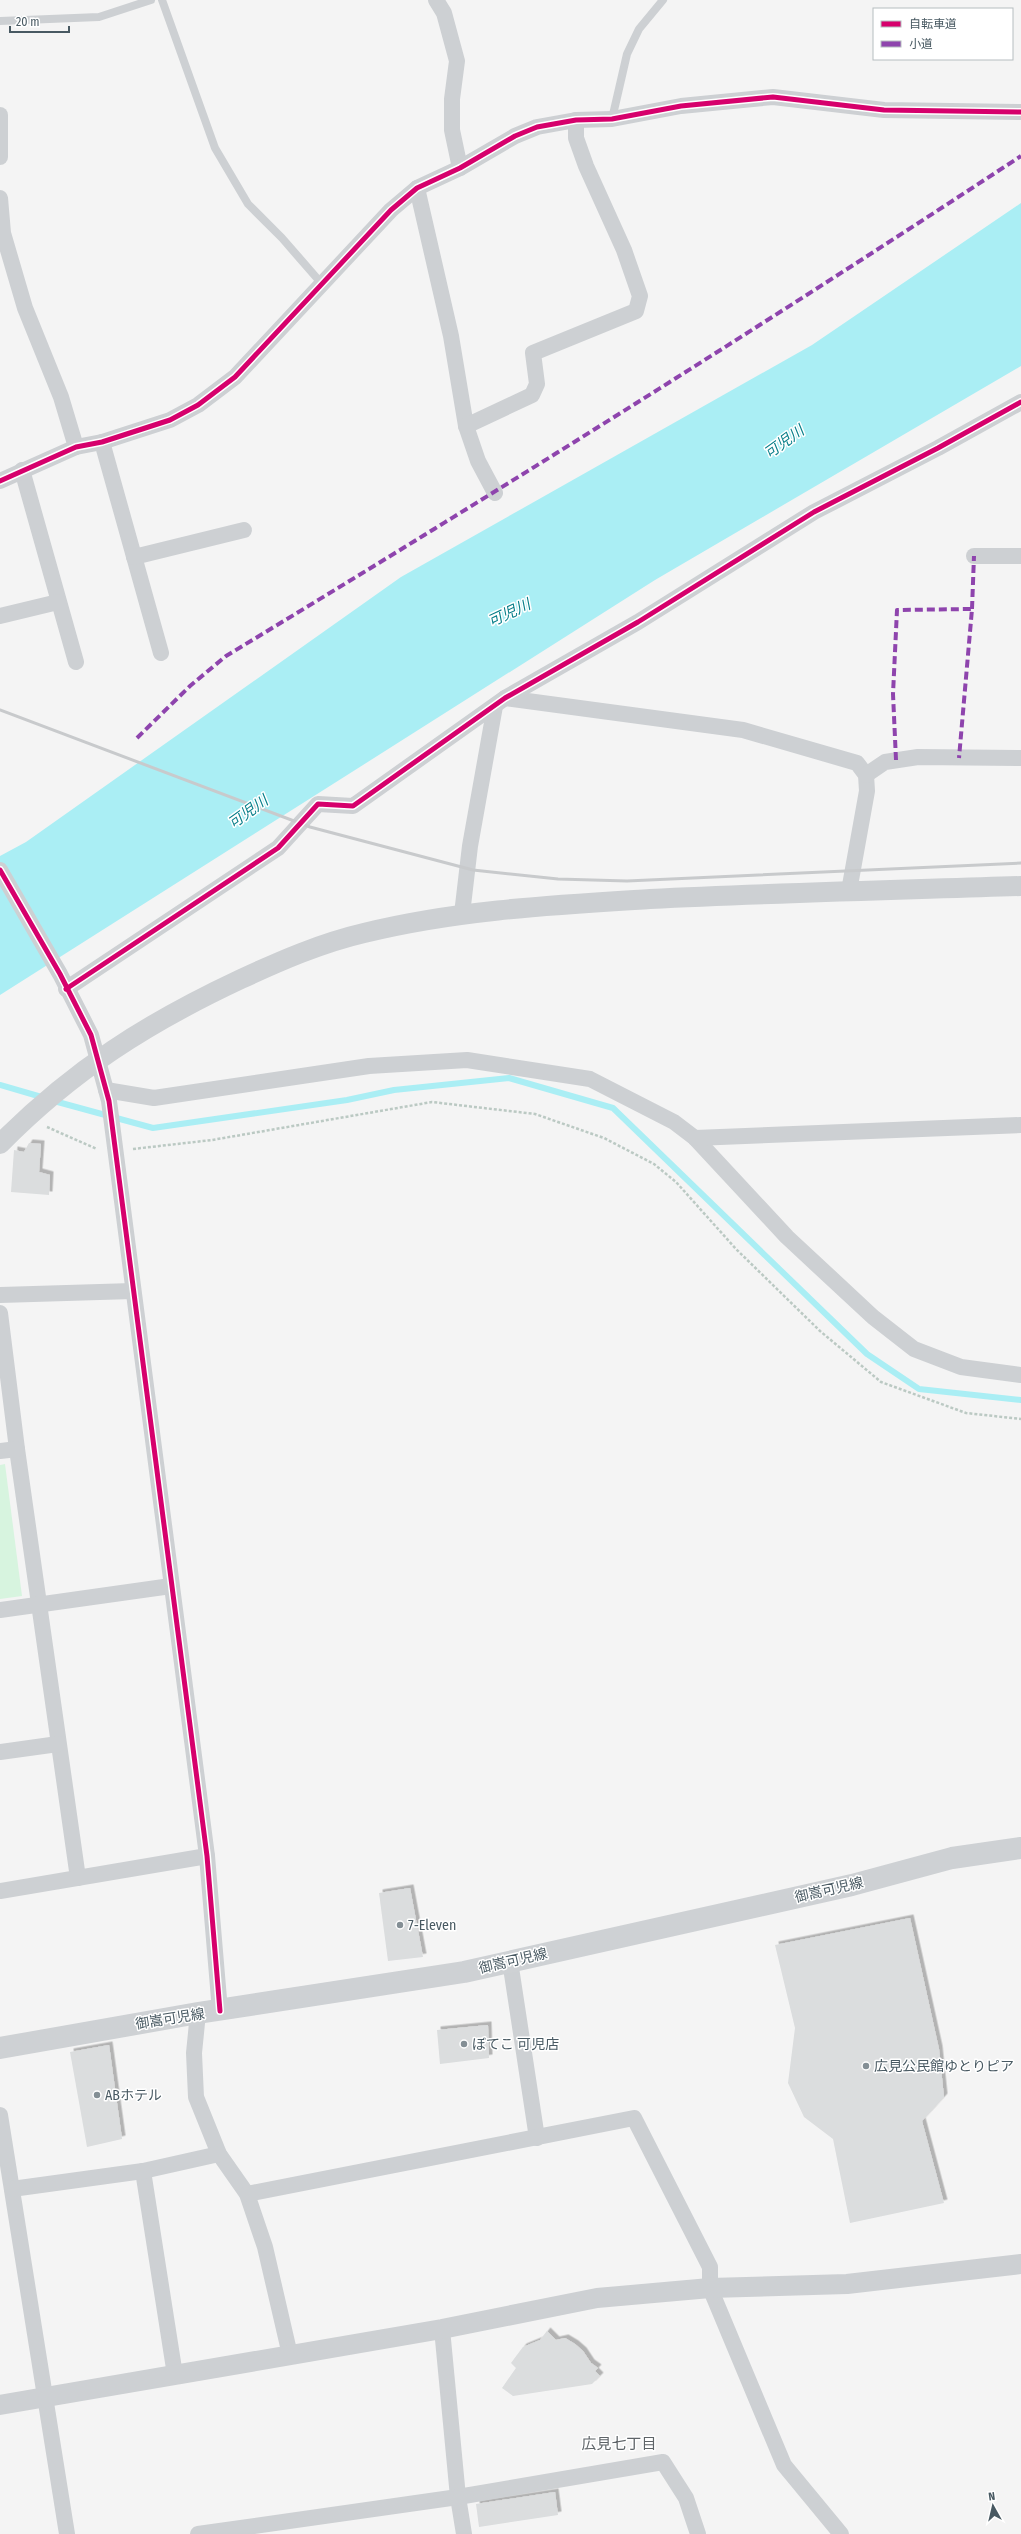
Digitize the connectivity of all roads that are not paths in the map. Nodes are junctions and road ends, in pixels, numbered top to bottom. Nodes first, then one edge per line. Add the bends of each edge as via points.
1 (151, 0) edge
2 (162, 0) edge
3 (436, 0) edge
4 (663, 0) edge
5 (0, 21) edge
6 (1021, 112) edge
7 (0, 115) edge
8 (576, 120) junction
9 (612, 120) junction
10 (0, 156) edge
11 (460, 168) junction
12 (417, 188) junction
13 (0, 198) edge
14 (322, 284) junction
15 (1021, 402) edge
16 (466, 426) junction
17 (102, 442) junction
18 (76, 447) junction
19 (22, 470) junction
20 (0, 481) edge
21 (494, 493) dead end
22 (244, 530) dead end
23 (974, 556) dead end
24 (1021, 556) edge
25 (134, 557) junction
26 (58, 602) junction
27 (0, 616) edge
28 (161, 653) dead end
29 (76, 662) dead end
30 (500, 702) junction
31 (1021, 758) edge
32 (866, 775) junction
33 (0, 870) edge
34 (1021, 886) edge
35 (850, 891) junction
36 (462, 914) junction
37 (66, 989) junction
38 (98, 1061) junction
39 (107, 1095) junction
40 (1021, 1125) edge
41 (695, 1138) junction
42 (0, 1144) edge
43 (133, 1291) junction
44 (0, 1295) edge
45 (0, 1313) edge
46 (1021, 1375) edge
47 (17, 1449) junction
48 (0, 1451) edge
49 (171, 1586) junction
50 (39, 1604) junction
51 (0, 1610) edge
52 (58, 1744) junction
53 (0, 1752) edge
54 (1021, 1848) edge
55 (207, 1856) junction
56 (78, 1878) junction
57 (0, 1891) edge
58 (510, 1961) junction
59 (220, 2012) junction
60 (198, 2013) junction
61 (0, 2048) edge
62 (0, 2115) edge
63 (537, 2138) junction
64 (219, 2154) junction
65 (143, 2171) junction
66 (12, 2189) junction
67 (247, 2194) junction
68 (1021, 2264) edge
69 (710, 2288) junction
70 (442, 2329) junction
71 (290, 2355) junction
72 (175, 2374) junction
73 (44, 2397) junction
74 (0, 2405) edge
75 (458, 2497) junction
76 (67, 2534) edge
77 (198, 2534) edge
78 (464, 2534) edge
79 (698, 2534) edge
80 (842, 2534) edge

1 - 5 lane via 99,17
2 - 14 lane via 215,148 248,204
3 - 11 street via 444,13 457,61 452,100 452,130
4 - 9 lane via 639,30 627,54
6 - 9 street via 884,110 773,97 681,106
7 - 10 street
8 - 9 street
8 - 11 street via 537,127 515,136
8 - 16 street via 576,138 586,166 624,250 640,296 636,311 533,353 537,384 532,395
11 - 12 street
12 - 14 street via 391,210
12 - 16 street via 450,336
13 - 18 street via 3,232 25,308 61,397
14 - 17 street via 235,377 198,405 170,420
15 - 30 street via 814,512 638,622
16 - 21 street via 478,461
17 - 18 street
17 - 25 street
18 - 19 street
19 - 20 street
19 - 26 street
22 - 25 street
23 - 24 street
25 - 28 street
26 - 27 street
26 - 29 street
30 - 32 street via 743,730 857,763
30 - 36 street via 470,846
30 - 37 street via 353,806 318,804 278,848
31 - 32 street via 918,757 885,762
32 - 35 street via 867,791
33 - 37 street via 60,974
34 - 35 street
35 - 36 street via 554,905
36 - 38 street via 362,933 284,960 182,1007
37 - 38 street via 91,1035
38 - 39 street
38 - 42 street via 64,1085
39 - 41 street via 154,1098 369,1066 467,1060 590,1079 674,1122
39 - 43 street via 116,1147
40 - 41 street
41 - 46 street via 787,1237 873,1317 914,1349 961,1367
43 - 44 street
43 - 49 street
45 - 47 street
47 - 48 street
47 - 50 street
49 - 50 street
49 - 55 street
50 - 51 street
50 - 52 street
52 - 53 street
52 - 56 street
54 - 58 main road, 御嵩可児線 via 952,1858 852,1885
55 - 56 street
55 - 59 street
56 - 57 street
58 - 59 main road, 御嵩可児線 via 464,1972
58 - 63 street
59 - 60 main road, 御嵩可児線
60 - 61 main road, 御嵩可児線
60 - 64 street via 194,2053 196,2097
62 - 66 street
63 - 67 street
63 - 69 street via 634,2118 710,2267
64 - 65 street
64 - 67 street
65 - 66 street
65 - 72 street
66 - 73 street
67 - 71 street via 265,2247
68 - 69 street via 847,2284
69 - 70 street via 597,2298
69 - 80 street via 784,2465
70 - 71 street
70 - 75 street
71 - 72 street
72 - 73 street
73 - 74 street
73 - 76 street
75 - 77 street
75 - 78 street
75 - 79 street via 663,2462 686,2498

